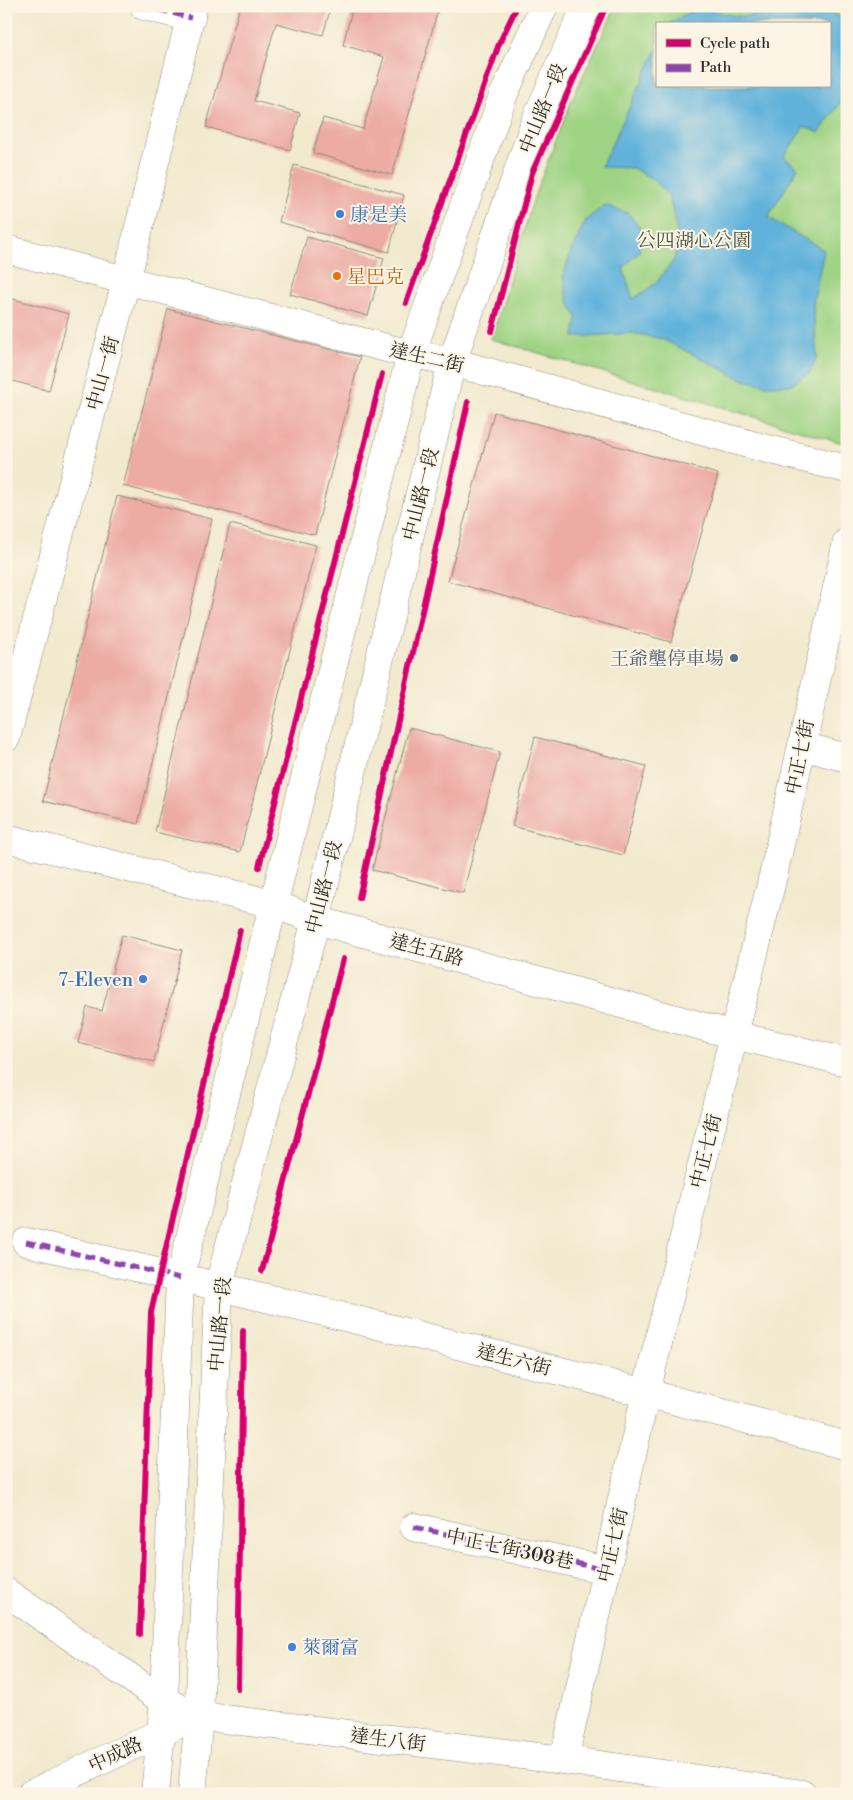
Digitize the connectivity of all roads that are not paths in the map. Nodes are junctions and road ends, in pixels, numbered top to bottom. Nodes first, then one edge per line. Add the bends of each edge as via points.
1 (144, 6) edge
2 (544, 6) edge
3 (586, 6) edge
4 (192, 12) edge
5 (6, 250) edge
6 (126, 281) junction
7 (411, 354) junction
8 (452, 362) junction
9 (847, 469) edge
10 (847, 542) edge
11 (6, 738) edge
12 (802, 746) junction
13 (847, 758) edge
14 (6, 838) edge
15 (273, 904) junction
16 (316, 920) junction
17 (734, 1035) junction
18 (847, 1062) edge
19 (26, 1242) dead end
20 (180, 1278) junction
21 (219, 1286) junction
22 (646, 1392) junction
23 (847, 1446) edge
24 (414, 1527) dead end
25 (606, 1570) junction
26 (6, 1592) edge
27 (164, 1701) junction
28 (199, 1716) junction
29 (161, 1733) junction
30 (564, 1760) junction
31 (31, 1794) edge
32 (155, 1794) edge
33 (192, 1794) edge
34 (803, 1794) edge

1 - 4 street
2 - 7 street, 中山路一段 via 503,96
3 - 8 street, 中山路一段 via 535,122
4 - 6 street, 中山一街
5 - 6 street, 達生二街
6 - 7 street, 達生二街
6 - 11 street, 中山一街
7 - 8 street, 達生二街
7 - 15 street, 中山路一段
8 - 9 street, 達生二街
8 - 16 street, 中山路一段
10 - 12 street, 中正七街
12 - 13 street
12 - 17 street, 中正七街
14 - 15 street, 達生五路
15 - 16 street, 達生五路
15 - 20 street, 中山路一段
16 - 17 street, 達生五路
16 - 21 street, 中山路一段
17 - 18 street, 達生五路
17 - 22 street, 中正七街
19 - 20 street, 達生六街
20 - 21 street, 達生六街
20 - 27 street, 中山路一段
21 - 22 street, 達生六街
21 - 28 street, 中山路一段
22 - 23 street, 達生六街
22 - 25 street, 中正七街
24 - 25 street, 中正七街308巷
25 - 30 street, 中正七街
26 - 27 street, 達生八街
27 - 28 street, 達生八街
27 - 29 street, 中山路一段
28 - 29 street, 中成路
28 - 30 street, 達生八街
28 - 33 street, 中山路一段
29 - 31 street, 中成路
29 - 32 street, 中山路一段
30 - 34 street, 達生八街

